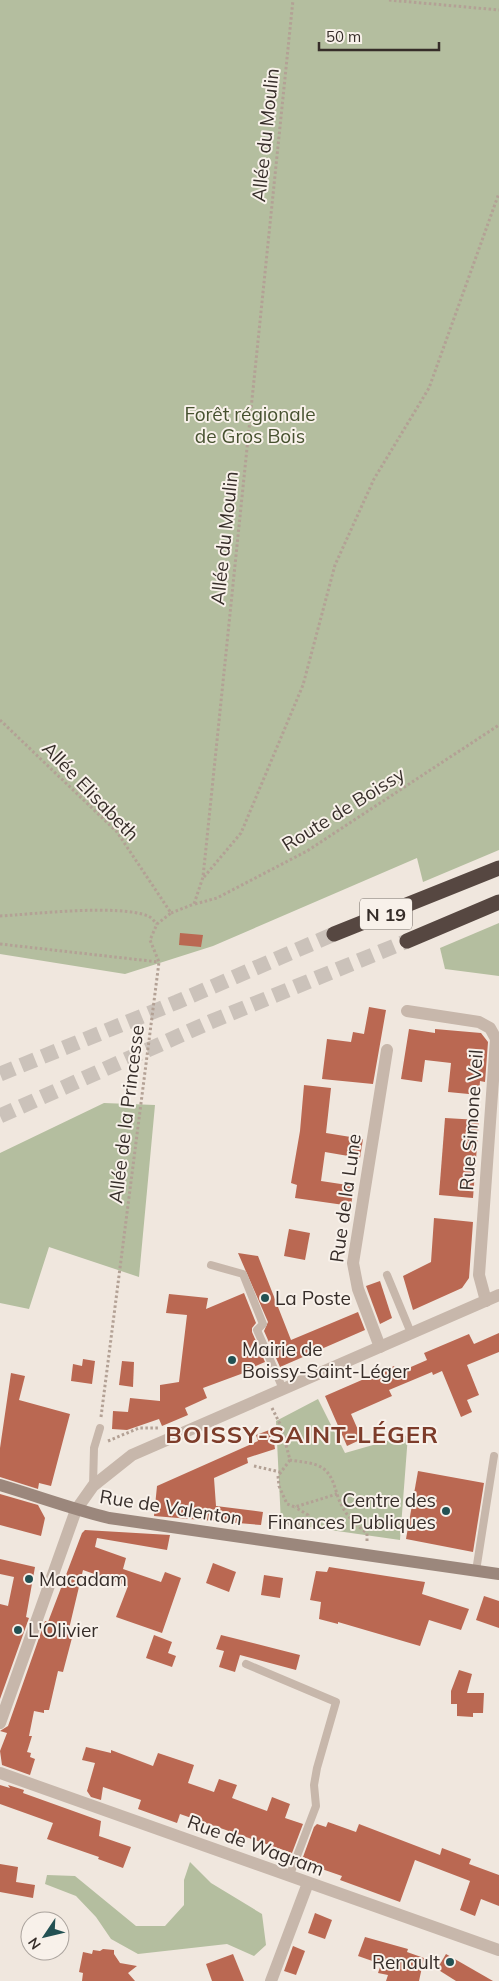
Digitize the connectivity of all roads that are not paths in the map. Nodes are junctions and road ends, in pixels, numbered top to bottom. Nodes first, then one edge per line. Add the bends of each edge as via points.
1 (499, 868) edge
2 (499, 902) edge
3 (334, 934) tunnel mouth
4 (407, 941) tunnel mouth
5 (407, 1011) dead end
6 (387, 1050) dead end
7 (210, 1265) dead end
8 (387, 1275) dead end
9 (499, 1295) edge
10 (486, 1301) junction
11 (411, 1333) junction
12 (380, 1347) junction
13 (283, 1389) junction
14 (100, 1428) road end
15 (494, 1456) dead end
16 (0, 1485) edge
17 (93, 1486) junction
18 (76, 1510) junction
19 (476, 1570) junction
20 (499, 1574) edge
21 (246, 1664) dead end
22 (0, 1723) edge
23 (0, 1773) edge
24 (289, 1876) junction
25 (308, 1883) junction
26 (499, 1950) edge
27 (271, 1981) edge

1 - 3 highway, N 19
2 - 4 highway, N 19
5 - 10 street, Rue Simone Veil via 479,1022 490,1028 496,1039 479,1275
6 - 12 street, Rue de la Lune via 353,1263 358,1289
7 - 13 lane via 243,1274 263,1324 256,1330
8 - 11 lane
9 - 10 street
10 - 11 street
11 - 12 street
12 - 13 street
13 - 17 street via 122,1462
14 - 17 lane via 94,1448
15 - 19 lane
16 - 18 main road, Rue de Valenton via 48,1498
17 - 18 street
18 - 19 main road, Rue de Valenton via 128,1521
18 - 22 street
19 - 20 main road, Rue de Valenton
21 - 24 lane via 336,1702 317,1768 314,1785 316,1806
23 - 24 street, Rue de Wagram
24 - 25 street, Rue de Wagram
25 - 26 street, Rue de Wagram
25 - 27 street

